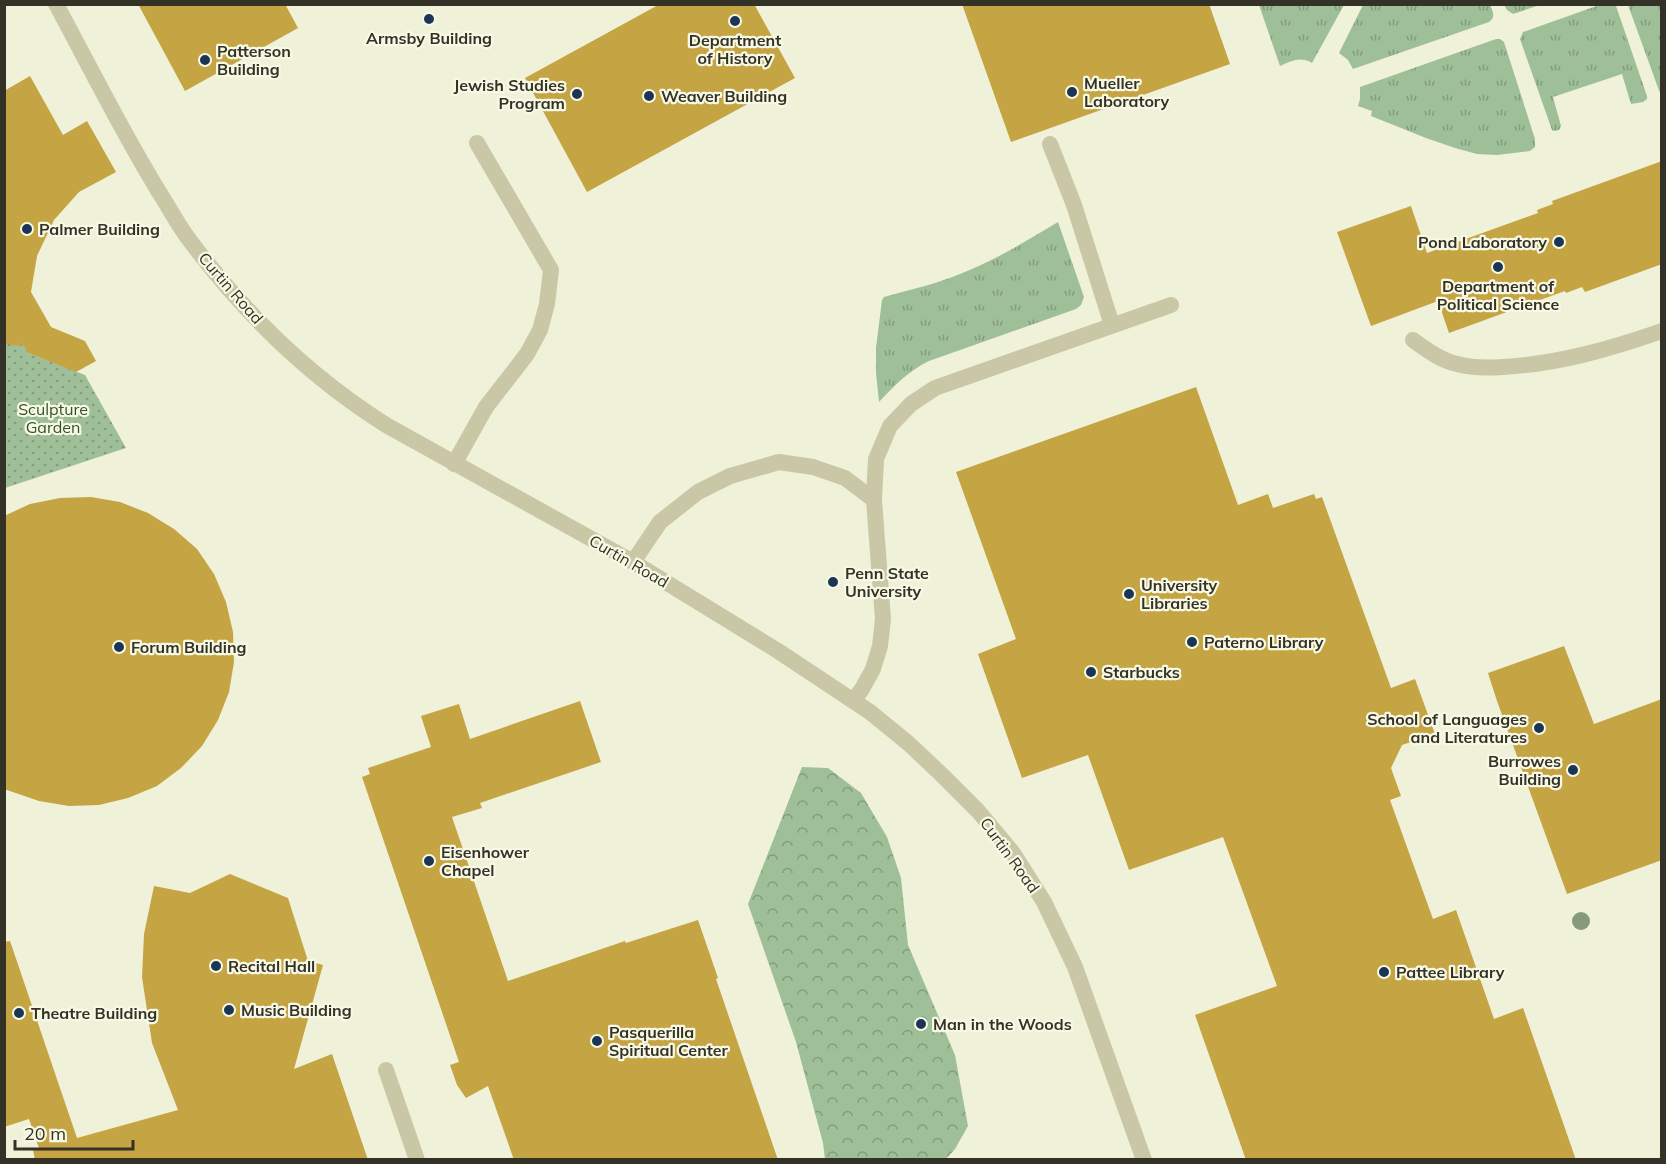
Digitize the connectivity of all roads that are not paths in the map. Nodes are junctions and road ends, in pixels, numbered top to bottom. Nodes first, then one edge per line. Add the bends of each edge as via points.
1 (56, 4) edge
2 (477, 142) dead end
3 (1050, 144) dead end
4 (1171, 305) dead end
5 (1112, 325) junction
6 (1662, 331) edge
7 (1413, 339) dead end
8 (454, 464) junction
9 (874, 500) junction
10 (633, 562) junction
11 (854, 700) junction
12 (386, 1070) dead end
13 (417, 1160) edge
14 (1144, 1160) edge

1 - 8 street, Curtin Road via 143,166 190,241 244,307 311,372 363,411
2 - 8 street via 551,270 540,330 527,354 486,407
3 - 5 street
4 - 5 street
5 - 9 street via 935,388 911,404 890,426 876,459
6 - 7 street via 1605,350 1532,365 1487,368 1433,355
8 - 10 street, Curtin Road
9 - 10 street via 845,478 813,467 778,462 730,476 698,492 660,522
9 - 11 street via 883,619 873,669
10 - 11 street, Curtin Road
11 - 14 street, Curtin Road via 908,743 978,811 1013,853 1044,902 1075,967
12 - 13 street

